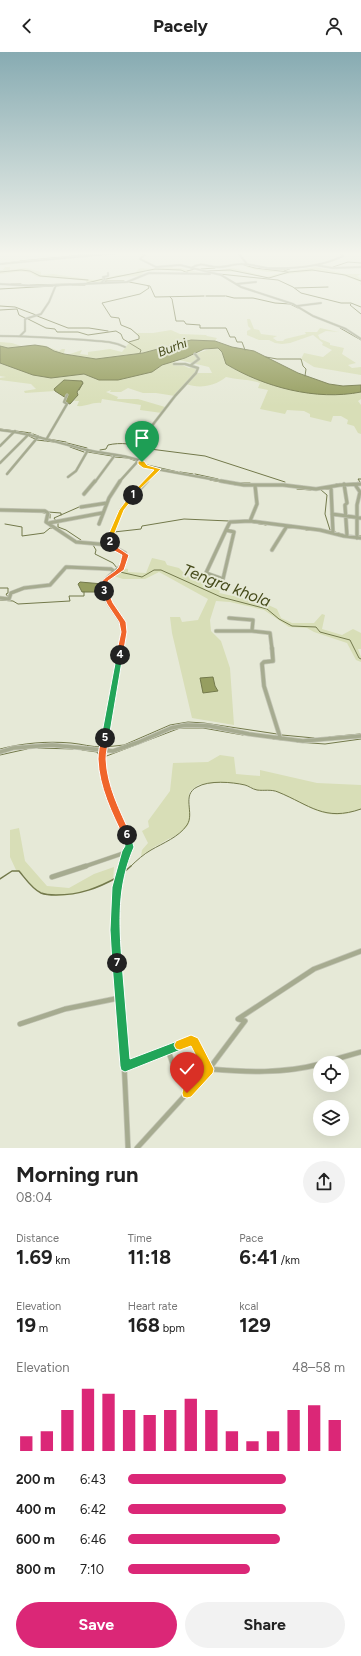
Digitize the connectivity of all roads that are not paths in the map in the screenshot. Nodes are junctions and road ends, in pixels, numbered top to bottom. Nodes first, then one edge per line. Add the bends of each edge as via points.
1 (48, 304) edge
2 (291, 304) edge
3 (312, 304) edge
4 (297, 306) junction
5 (0, 336) edge
6 (20, 336) junction
7 (361, 339) edge
8 (125, 347) dead end
9 (195, 354) dead end
10 (174, 364) dead end
11 (191, 365) junction
12 (67, 395) dead end
13 (0, 430) edge
14 (15, 431) junction
15 (29, 434) junction
16 (38, 437) junction
17 (46, 440) junction
18 (0, 446) edge
19 (88, 450) junction
20 (115, 455) junction
21 (139, 461) junction
22 (0, 463) edge
23 (158, 469) junction
24 (7, 474) dead end
25 (68, 477) dead end
26 (344, 484) junction
27 (359, 484) edge
28 (255, 485) junction
29 (331, 487) junction
30 (84, 494) dead end
31 (107, 503) junction
32 (81, 507) dead end
33 (0, 510) edge
34 (102, 513) junction
35 (332, 514) junction
36 (346, 516) junction
37 (359, 518) edge
38 (250, 521) junction
39 (48, 524) junction
40 (98, 524) dead end
41 (287, 526) junction
42 (226, 530) junction
43 (333, 533) junction
44 (347, 536) junction
45 (357, 538) junction
46 (361, 538) edge
47 (110, 545) junction
48 (272, 550) dead end
49 (115, 572) junction
50 (0, 598) edge
51 (229, 618) dead end
52 (216, 631) dead end
53 (252, 632) junction
54 (361, 736) edge
55 (280, 737) junction
56 (103, 750) junction
57 (0, 752) edge
58 (127, 851) junction
59 (52, 877) dead end
60 (361, 951) edge
61 (119, 998) junction
62 (20, 1024) dead end
63 (168, 1050) junction
64 (361, 1052) edge
65 (346, 1056) edge
66 (125, 1066) junction
67 (313, 1066) edge
68 (209, 1069) junction
69 (175, 1070) dead end
70 (128, 1148) edge
71 (138, 1148) edge

1 - 6 street via 41,314 25,319 25,331
2 - 4 street
3 - 4 street
4 - 7 street via 313,316 346,329
5 - 6 street
6 - 8 street via 96,340
9 - 11 street via 199,359
10 - 11 street
11 - 21 street via 198,368 196,373 151,427 147,451
12 - 17 street via 64,402 67,404
13 - 14 street
14 - 15 street
14 - 18 street
15 - 16 street
15 - 22 street
16 - 17 street
16 - 24 street
17 - 19 street
19 - 20 street
19 - 25 street via 76,471
20 - 21 street
20 - 30 street
21 - 23 street via 145,467
21 - 31 street via 122,478
23 - 28 street via 228,483
23 - 47 street via 121,510 109,540
26 - 27 street
26 - 29 street
26 - 36 street
27 - 37 street via 356,486 360,492 357,505
28 - 29 street via 305,489
28 - 38 street via 257,504
29 - 35 street
31 - 32 street
31 - 34 street
33 - 39 street via 45,511 48,513
34 - 39 street
34 - 40 street
35 - 36 street
35 - 43 street
36 - 37 street
36 - 44 street
37 - 45 street
38 - 41 street
38 - 42 street via 230,522
39 - 47 street via 76,542
41 - 43 street
41 - 48 street
42 - 42 street via 206,573 222,579 234,532
43 - 44 street
44 - 45 street
45 - 46 street
47 - 49 street via 126,555 122,568
49 - 50 street via 111,569 66,567 50,585 22,588 11,593 8,599
49 - 56 street via 106,580 103,588 122,622 124,632
51 - 53 street via 253,620
52 - 53 street
53 - 55 street via 270,632 273,661 262,664 264,686
54 - 55 street via 317,741
55 - 56 street via 210,726 186,725 171,728 113,750
56 - 57 street via 52,745 26,746
56 - 58 street via 104,777 130,842
58 - 59 street
58 - 61 street via 117,883 114,930
60 - 68 street via 314,969 238,1019 245,1021
61 - 62 street via 65,1009
61 - 66 street
63 - 66 street
63 - 68 street via 193,1041
63 - 69 street
64 - 65 street
66 - 70 street
67 - 68 street via 260,1073
68 - 71 street

